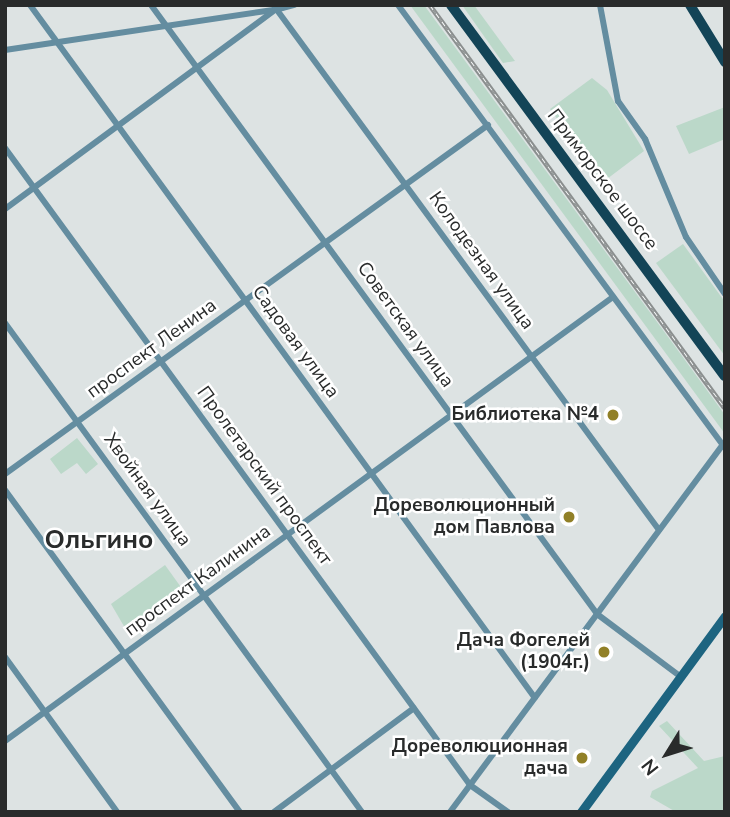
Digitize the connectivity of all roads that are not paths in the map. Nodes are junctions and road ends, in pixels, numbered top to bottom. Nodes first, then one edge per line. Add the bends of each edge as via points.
1 (30, 5) edge
2 (151, 5) edge
3 (294, 5) edge
4 (398, 5) edge
5 (452, 5) edge
6 (600, 5) edge
7 (690, 5) edge
8 (271, 10) edge
9 (166, 26) junction
10 (57, 42) junction
11 (5, 50) edge
12 (725, 62) edge
13 (197, 68) junction
14 (488, 125) junction
15 (118, 126) junction
16 (5, 148) edge
17 (405, 185) junction
18 (34, 188) junction
19 (5, 209) edge
20 (325, 243) junction
21 (725, 294) edge
22 (613, 297) junction
23 (245, 301) junction
24 (5, 323) edge
25 (531, 357) junction
26 (161, 362) junction
27 (725, 376) edge
28 (451, 415) junction
29 (78, 422) junction
30 (724, 446) edge
31 (5, 474) edge
32 (371, 474) junction
33 (5, 490) edge
34 (659, 530) junction
35 (288, 535) junction
36 (205, 596) junction
37 (597, 614) junction
38 (725, 616) edge
39 (125, 654) junction
40 (5, 657) edge
41 (680, 676) junction
42 (535, 698) junction
43 (414, 708) junction
44 (45, 712) junction
45 (5, 741) edge
46 (331, 769) junction
47 (470, 785) junction
48 (117, 812) edge
49 (240, 812) edge
50 (274, 812) edge
51 (362, 812) edge
52 (450, 812) edge
53 (508, 812) edge
54 (581, 812) edge

1 - 10 street, Садовая улица
2 - 9 street, Советская улица
3 - 8 street
4 - 14 street
5 - 27 main road, Приморское шоссе
6 - 21 street via 618,101 645,139 686,237
7 - 12 main road
8 - 9 street
8 - 13 street
8 - 17 street, Колодезная улица
9 - 10 street
9 - 13 street, Советская улица
10 - 11 street
10 - 15 street, Садовая улица
13 - 15 street
13 - 20 street, Советская улица
14 - 17 street, проспект Ленина
14 - 22 street
15 - 18 street
15 - 23 street, Садовая улица
16 - 18 street, Пролетарский проспект
17 - 20 street, проспект Ленина
17 - 25 street, Колодезная улица
18 - 19 street
18 - 26 street, Пролетарский проспект
20 - 23 street, проспект Ленина
20 - 28 street, Советская улица
22 - 25 street, проспект Калинина
22 - 30 street
23 - 26 street, проспект Ленина
23 - 32 street, Садовая улица
24 - 29 street, Хвойная улица
25 - 28 street, проспект Калинина
25 - 34 street, Колодезная улица
26 - 29 street, проспект Ленина
26 - 35 street, Пролетарский проспект
28 - 32 street, проспект Калинина
28 - 37 street, Советская улица
29 - 31 street, проспект Ленина
29 - 36 street, Хвойная улица
30 - 34 street
32 - 35 street, проспект Калинина
32 - 42 street, Садовая улица
33 - 39 street
34 - 37 street
35 - 36 street, проспект Калинина
35 - 43 street, Пролетарский проспект
36 - 39 street, проспект Калинина
36 - 46 street, Хвойная улица
37 - 41 street, Советская улица
37 - 42 street
38 - 41 main road
39 - 44 street, проспект Калинина
39 - 49 street
40 - 44 street
41 - 54 main road
42 - 47 street
43 - 46 street
43 - 47 street, Пролетарский проспект
44 - 45 street, проспект Калинина
44 - 48 street
46 - 50 street
46 - 51 street, Хвойная улица
47 - 52 street
47 - 53 street, Пролетарский проспект

